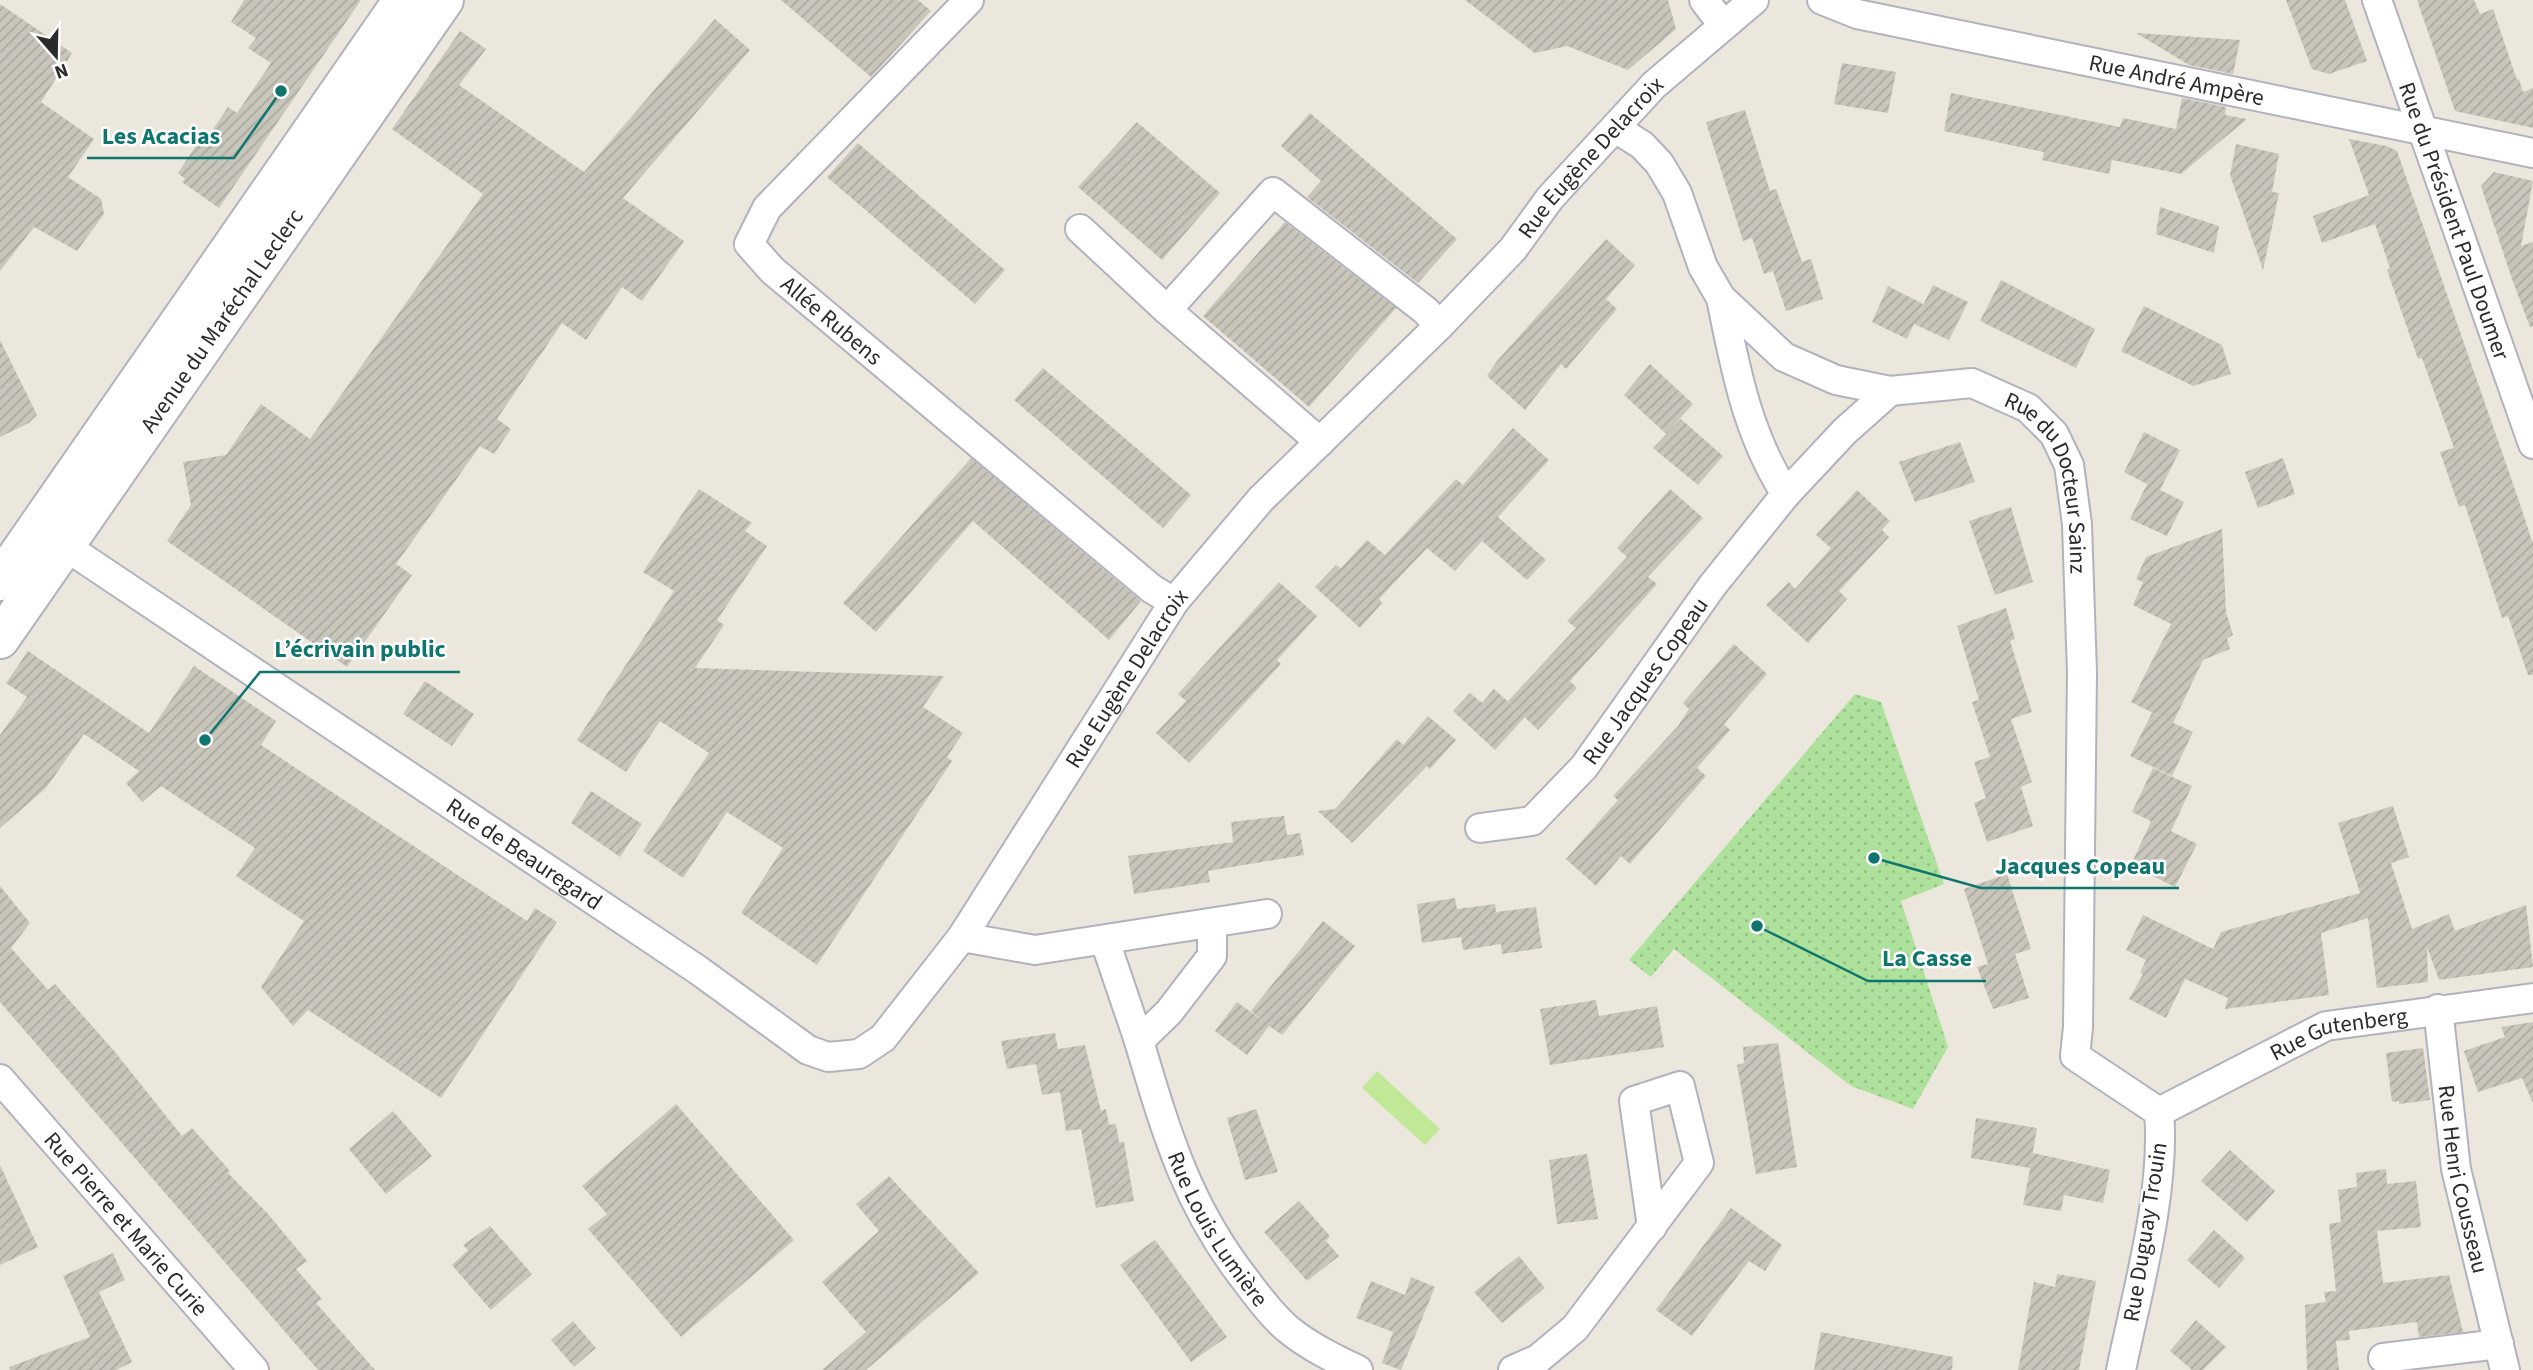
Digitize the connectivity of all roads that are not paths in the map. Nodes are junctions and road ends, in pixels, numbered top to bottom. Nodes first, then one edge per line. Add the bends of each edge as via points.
1 (403, 0) edge
2 (444, 0) edge
3 (969, 0) edge
4 (1704, 0) edge
5 (1754, 0) edge
6 (1822, 0) edge
7 (2377, 0) edge
8 (1723, 25) junction
9 (1615, 128) junction
10 (2422, 128) junction
11 (2533, 153) edge
12 (1080, 229) dead end
13 (1721, 298) junction
14 (1167, 310) junction
15 (1439, 326) junction
16 (1890, 391) junction
17 (1320, 442) junction
18 (2533, 444) edge
19 (1786, 494) junction
20 (52, 534) junction
21 (0, 581) edge
22 (1174, 602) junction
23 (0, 639) edge
24 (1480, 828) dead end
25 (1268, 914) dead end
26 (1212, 923) junction
27 (962, 937) junction
28 (1105, 941) junction
29 (2533, 998) edge
30 (2438, 1009) junction
31 (1139, 1041) junction
32 (2075, 1056) joint
33 (0, 1079) edge
34 (2159, 1112) junction
35 (1652, 1227) dead end
36 (2502, 1357) edge
37 (2383, 1358) dead end
38 (254, 1370) edge
39 (1359, 1370) edge
40 (1513, 1370) edge
41 (2121, 1370) edge

1 - 20 main road, Avenue du Maréchal Leclerc
2 - 20 main road, Avenue du Maréchal Leclerc
3 - 22 street, Allée Rubens via 766,208 749,244 772,270 1152,589
4 - 8 street
5 - 8 street, Rue Eugène Delacroix
6 - 10 street, Rue André Ampère via 1857,14
7 - 10 street, Rue du Président Paul Doumer
8 - 9 street, Rue Eugène Delacroix via 1654,85
9 - 13 street, Rue du Docteur Sainz via 1642,145 1659,163 1677,193 1703,267
9 - 15 street, Rue Eugène Delacroix via 1550,198 1513,249
10 - 11 street, Rue André Ampère
10 - 18 street, Rue du Président Paul Doumer
12 - 14 street
13 - 16 street, Rue du Docteur Sainz via 1784,357 1836,380
13 - 19 street via 1740,393 1768,467
14 - 15 street via 1273,191 1426,310
14 - 17 street
15 - 17 street, Rue Eugène Delacroix
16 - 19 street, Rue Jacques Copeau
16 - 32 street, Rue du Docteur Sainz via 1972,383 2028,408 2054,434 2069,465 2077,524 2082,673
17 - 22 street, Rue Eugène Delacroix via 1261,499
19 - 24 street, Rue Jacques Copeau via 1712,586 1584,766 1532,821
20 - 21 main road, Avenue du Maréchal Leclerc
20 - 23 main road, Avenue du Maréchal Leclerc
20 - 27 street, Rue de Beauregard via 698,970 808,1050 828,1057 859,1054 883,1038
22 - 27 street, Rue Eugène Delacroix
25 - 26 street
26 - 28 street
26 - 31 street via 1212,956 1169,1012
27 - 28 street via 1035,950
28 - 31 street, Rue Louis Lumière
29 - 30 street, Rue Gutenberg
30 - 34 street, Rue Gutenberg via 2326,1026
30 - 36 street, Rue Henri Cousseau via 2456,1169
31 - 39 street, Rue Louis Lumière via 1178,1167 1229,1260 1289,1330
32 - 34 street, Rue Duguay Trouin
33 - 38 street, Rue Pierre et Marie Curie
34 - 41 street, Rue Duguay Trouin via 2162,1140
35 - 40 street via 1575,1328 1538,1359
36 - 37 street, Rue Henri Cousseau

